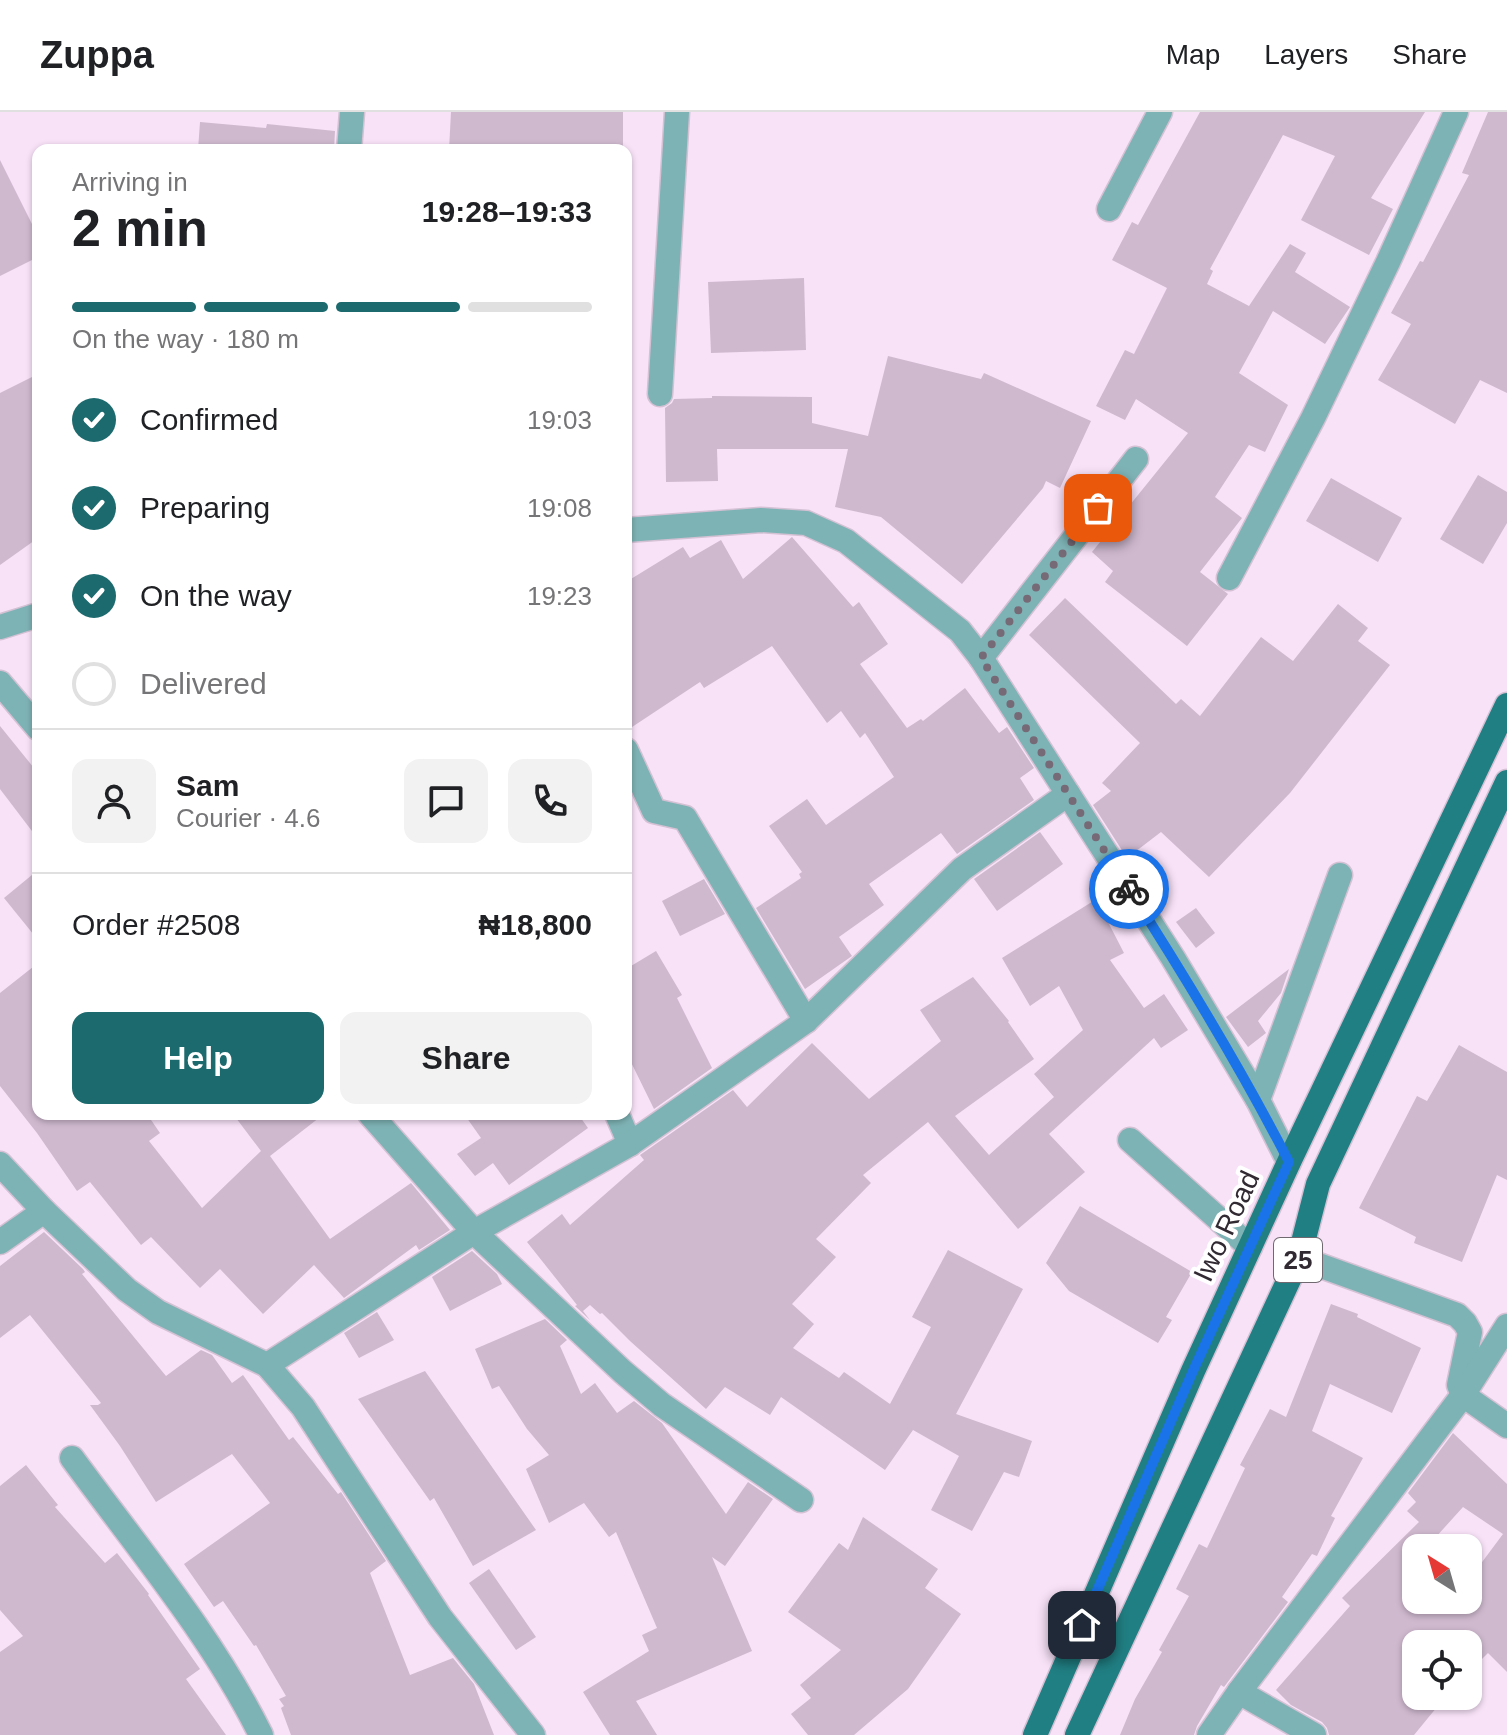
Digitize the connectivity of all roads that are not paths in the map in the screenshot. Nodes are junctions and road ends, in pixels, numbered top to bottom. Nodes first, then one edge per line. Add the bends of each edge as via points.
1 (352, 112) edge
2 (677, 112) edge
3 (1160, 112) edge
4 (1456, 112) edge
5 (349, 144) edge
6 (1109, 209) dead end
7 (660, 394) dead end
8 (1136, 459) dead end
9 (632, 530) edge
10 (1229, 578) dead end
11 (32, 617) edge
12 (0, 627) edge
13 (981, 658) junction
14 (0, 683) edge
15 (1507, 705) edge
16 (32, 721) edge
17 (632, 763) edge
18 (1507, 782) edge
19 (1068, 794) junction
20 (1340, 875) dead end
21 (806, 1021) junction
22 (1258, 1100) junction
23 (375, 1120) edge
24 (620, 1120) edge
25 (1130, 1140) dead end
26 (630, 1144) junction
27 (1289, 1162) junction
28 (0, 1164) edge
29 (44, 1211) junction
30 (474, 1232) junction
31 (0, 1242) edge
32 (1250, 1247) junction
33 (1299, 1258) junction
34 (1507, 1326) edge
35 (267, 1365) junction
36 (1463, 1395) junction
37 (1507, 1426) edge
38 (72, 1458) dead end
39 (801, 1500) dead end
40 (1239, 1692) junction
41 (261, 1735) edge
42 (533, 1735) edge
43 (1035, 1735) edge
44 (1077, 1735) edge
45 (1209, 1735) edge
46 (1314, 1735) edge

1 - 5 street
2 - 7 street
3 - 6 street
4 - 10 street via 1320,404
8 - 13 street
9 - 13 street via 761,520 806,523 846,541 960,631
11 - 12 street
13 - 19 street
14 - 16 street
15 - 27 main road, Iwo Road
17 - 21 street via 654,811 685,818
18 - 33 main road, 25 via 1318,1184
19 - 21 street via 962,869
19 - 22 street
20 - 22 street
21 - 26 street
22 - 27 street
23 - 30 street
24 - 26 street
25 - 32 street
26 - 30 street
27 - 32 main road, Iwo Road
28 - 29 street
29 - 31 street
29 - 35 street via 127,1290 158,1312
30 - 35 street
30 - 39 street via 662,1405
32 - 43 main road, Iwo Road
33 - 36 street via 1457,1315 1470,1332 1459,1385
33 - 44 main road, 25
34 - 36 street
35 - 42 street via 303,1407 440,1617
36 - 37 street
36 - 40 street
38 - 41 street via 215,1652
40 - 45 street
40 - 46 street

